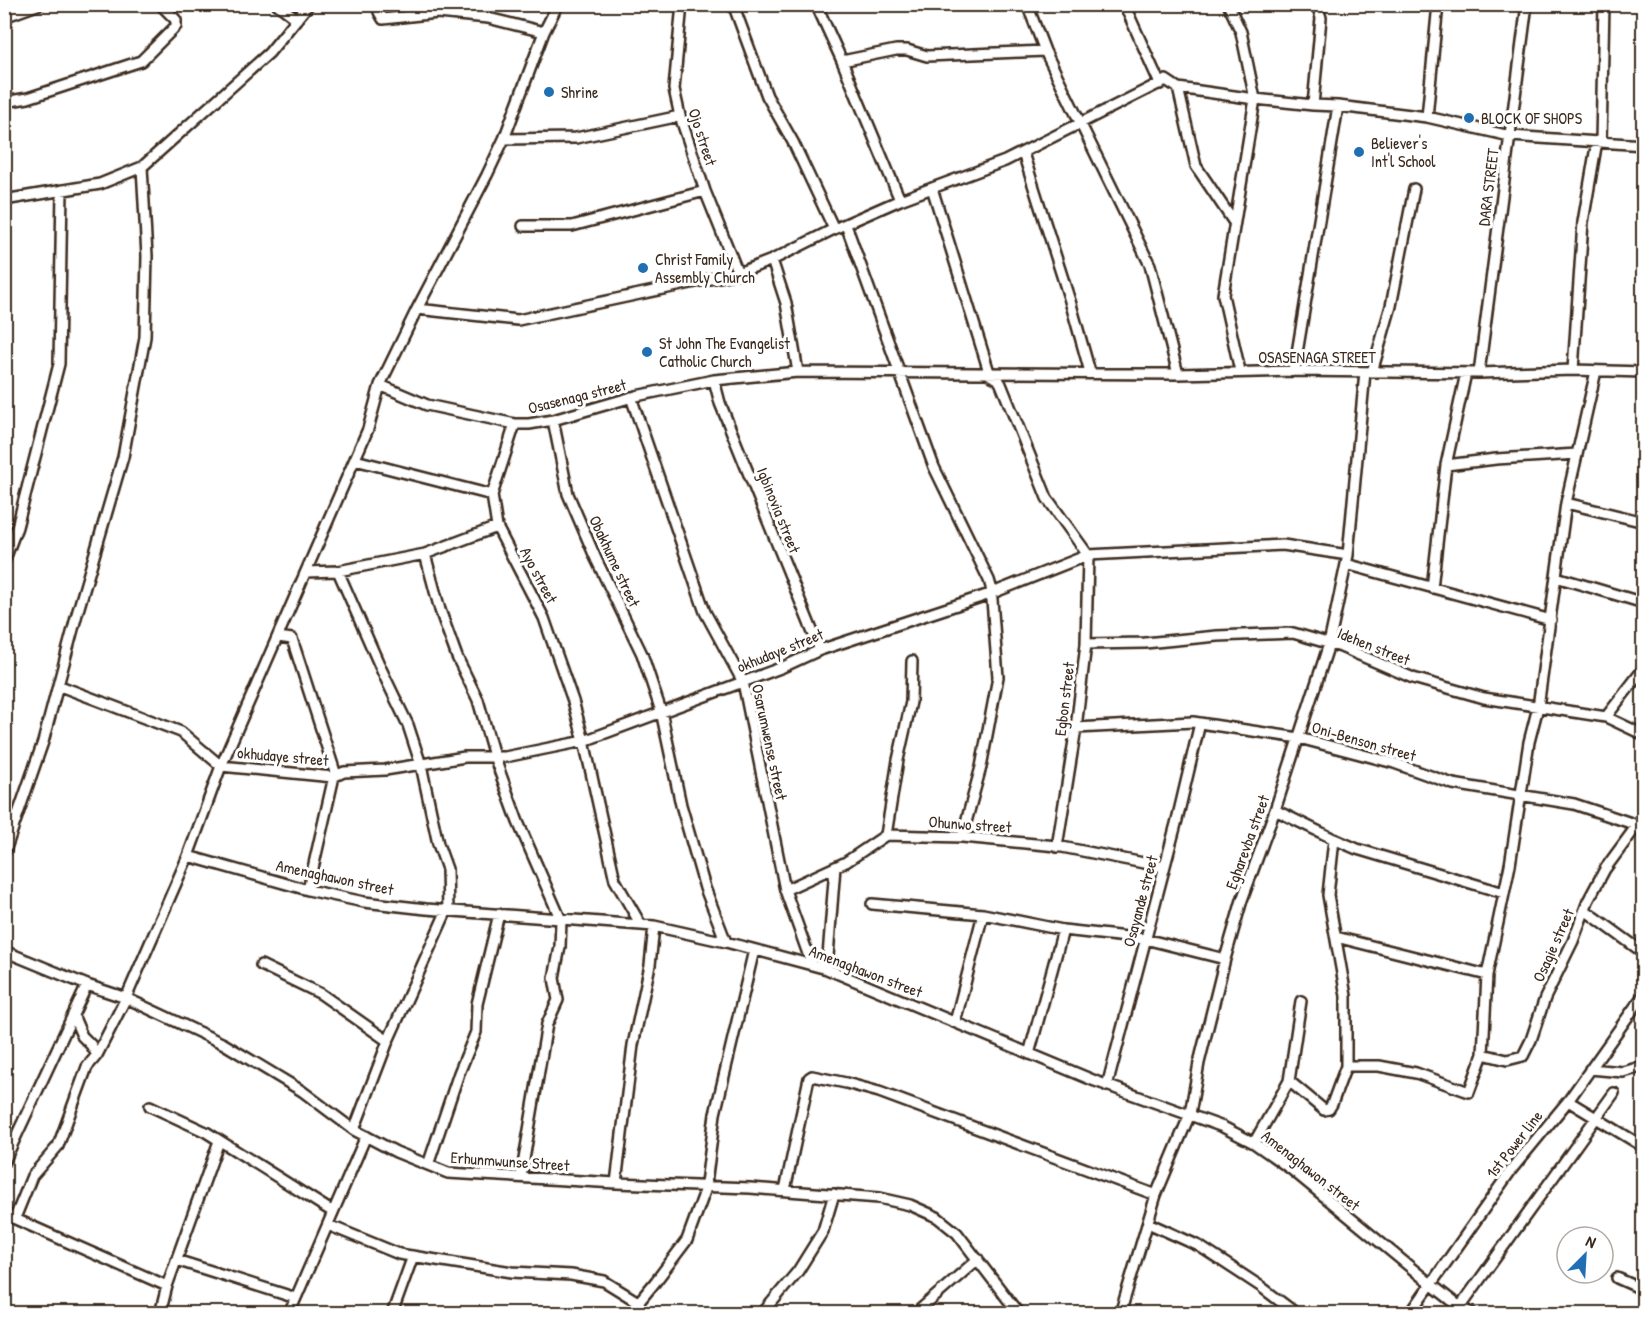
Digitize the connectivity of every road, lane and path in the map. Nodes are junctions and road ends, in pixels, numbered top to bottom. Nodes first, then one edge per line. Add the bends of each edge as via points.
1 (40, 4) edge
2 (160, 4) edge
3 (277, 4) edge
4 (309, 4) edge
5 (558, 4) edge
6 (682, 4) edge
7 (733, 4) edge
8 (816, 4) edge
9 (1027, 4) edge
10 (1124, 4) edge
11 (1228, 4) edge
12 (1317, 4) edge
13 (1438, 4) edge
14 (1527, 4) edge
15 (1604, 4) edge
16 (379, 12) dead end
17 (4, 17) edge
18 (297, 19) junction
19 (544, 32) junction
20 (1045, 51) junction
21 (842, 61) junction
22 (1160, 84) junction
23 (1178, 88) junction
24 (1255, 99) junction
25 (4, 102) edge
26 (1313, 105) junction
27 (1338, 106) junction
28 (680, 116) junction
29 (1427, 117) junction
30 (1081, 122) junction
31 (1510, 136) junction
32 (504, 139) junction
33 (1599, 141) junction
34 (1644, 145) edge
35 (1023, 153) junction
36 (142, 167) junction
37 (932, 188) junction
38 (1414, 189) dead end
39 (63, 190) junction
40 (705, 191) junction
41 (4, 200) edge
42 (900, 200) junction
43 (1233, 221) junction
44 (846, 225) junction
45 (523, 226) dead end
46 (834, 229) junction
47 (772, 260) junction
48 (738, 273) junction
49 (417, 309) junction
50 (1573, 370) junction
51 (1240, 371) junction
52 (1294, 371) junction
53 (1596, 371) junction
54 (798, 372) junction
55 (1090, 372) junction
56 (1369, 372) junction
57 (1644, 372) edge
58 (1466, 373) junction
59 (1479, 373) junction
60 (899, 374) junction
61 (1178, 374) junction
62 (990, 375) junction
63 (714, 380) junction
64 (380, 385) junction
65 (631, 398) junction
66 (553, 420) junction
67 (515, 424) junction
68 (1577, 454) junction
69 (355, 460) junction
70 (1446, 465) junction
71 (492, 495) junction
72 (1566, 503) junction
73 (1644, 522) edge
74 (497, 527) junction
75 (425, 554) junction
76 (1088, 555) junction
77 (1347, 560) junction
78 (4, 562) edge
79 (338, 571) junction
80 (306, 572) junction
81 (1556, 577) junction
82 (1432, 588) junction
83 (990, 594) junction
84 (1644, 603) edge
85 (1551, 620) junction
86 (278, 637) junction
87 (1086, 644) junction
88 (1329, 644) junction
89 (820, 650) junction
90 (912, 661) dead end
91 (1644, 668) edge
92 (743, 682) junction
93 (60, 686) junction
94 (1538, 707) junction
95 (661, 711) junction
96 (1606, 717) junction
97 (1200, 723) junction
98 (1076, 728) junction
99 (1644, 735) edge
100 (1299, 738) junction
101 (584, 741) junction
102 (494, 756) junction
103 (421, 765) junction
104 (221, 766) junction
105 (333, 777) junction
106 (1521, 794) junction
107 (1275, 810) junction
108 (1644, 816) edge
109 (1637, 825) junction
110 (886, 835) junction
111 (962, 837) junction
112 (1334, 839) junction
113 (1057, 847) junction
114 (4, 855) edge
115 (188, 856) junction
116 (836, 867) junction
117 (1164, 867) junction
118 (308, 890) junction
119 (785, 890) junction
120 (1504, 893) junction
121 (872, 904) dead end
122 (447, 910) junction
123 (1585, 910) junction
124 (499, 914) junction
125 (983, 914) junction
126 (561, 920) junction
127 (641, 925) junction
128 (654, 926) junction
129 (1063, 930) junction
130 (1336, 937) junction
131 (1145, 939) junction
132 (726, 942) junction
133 (754, 950) junction
134 (4, 951) edge
135 (1644, 953) edge
136 (1225, 959) junction
137 (261, 965) dead end
138 (812, 965) junction
139 (827, 969) junction
140 (1487, 975) junction
141 (87, 985) junction
142 (1644, 994) edge
143 (126, 998) junction
144 (1301, 1001) dead end
145 (73, 1015) junction
146 (955, 1022) junction
147 (388, 1041) junction
148 (1029, 1054) junction
149 (1482, 1054) junction
150 (97, 1055) junction
151 (1346, 1066) junction
152 (1644, 1066) edge
153 (1590, 1069) junction
154 (1289, 1081) junction
155 (1107, 1086) junction
156 (1614, 1093) dead end
157 (1568, 1101) junction
158 (150, 1106) dead end
159 (1190, 1114) junction
160 (1597, 1118) junction
161 (354, 1130) junction
162 (366, 1136) junction
163 (219, 1141) junction
164 (1254, 1143) junction
165 (1644, 1147) edge
166 (4, 1162) edge
167 (428, 1165) junction
168 (521, 1177) junction
169 (616, 1183) junction
170 (707, 1186) junction
171 (785, 1191) junction
172 (834, 1194) junction
173 (1156, 1195) junction
174 (333, 1212) junction
175 (4, 1214) edge
176 (15, 1218) junction
177 (1148, 1223) junction
178 (328, 1225) junction
179 (413, 1256) junction
180 (978, 1259) junction
181 (177, 1260) junction
182 (1617, 1278) dead end
183 (1431, 1285) junction
184 (167, 1286) junction
185 (1644, 1290) edge
186 (296, 1298) junction
187 (638, 1302) junction
188 (1458, 1310) edge
189 (160, 1314) edge
190 (289, 1314) edge
191 (392, 1314) edge
192 (629, 1314) edge
193 (762, 1314) edge
194 (915, 1314) edge
195 (1019, 1314) edge
196 (1120, 1314) edge
197 (1297, 1314) edge
198 (1410, 1314) edge
199 (1475, 1314) edge

1 - 17 street
2 - 25 street via 176,20 176,26 141,61 28,98
3 - 18 street
4 - 18 street
5 - 19 street
6 - 28 street, Ojo street via 674,89
7 - 46 street via 767,96
8 - 21 street
9 - 20 street
10 - 22 street
11 - 24 street via 1241,32
12 - 26 street via 1321,18
13 - 29 street
14 - 31 street, DARA STREET
15 - 33 street
16 - 19 street via 383,19 438,14 488,18
18 - 36 street via 269,53
19 - 32 street
20 - 21 street via 927,56 896,50
20 - 30 street
21 - 42 street
22 - 23 street via 1166,80
22 - 30 street
23 - 24 street
23 - 43 street via 1196,166
24 - 26 street
24 - 43 street
26 - 27 street
27 - 29 street
27 - 52 street
28 - 32 street via 576,138
28 - 40 street, Ojo street
29 - 31 street
30 - 35 street
30 - 61 street via 1150,265
31 - 33 street
31 - 59 street, DARA STREET
32 - 49 street
33 - 34 street
33 - 50 street via 1583,222
35 - 37 street
35 - 55 street
36 - 39 street via 100,184
36 - 93 street via 147,256 145,337 123,457
37 - 42 street
37 - 62 street
38 - 56 street, Egharevba street via 1391,306
39 - 41 street
39 - 78 street via 59,364 17,527
40 - 45 street via 572,226
40 - 48 street, Ojo street
42 - 44 street
43 - 51 street via 1223,295
44 - 46 street
44 - 60 street
46 - 47 street
47 - 48 street
47 - 54 street via 786,303
48 - 49 street via 518,320
49 - 64 street
50 - 53 street, OSASENAGA STREET
50 - 59 street, OSASENAGA STREET
51 - 52 street, OSASENAGA STREET
51 - 61 street, OSASENAGA STREET
52 - 56 street, OSASENAGA STREET
53 - 57 street, OSASENAGA STREET
53 - 68 street
54 - 60 street, Osasenaga street
54 - 63 street, Osasenaga street
55 - 61 street, OSASENAGA STREET
55 - 62 street, OSASENAGA STREET
56 - 58 street, OSASENAGA STREET
56 - 77 street, Egharevba street
58 - 59 street, OSASENAGA STREET
58 - 70 street
60 - 62 street, OSASENAGA STREET
60 - 83 street via 934,467 989,580
62 - 76 street via 998,379 1005,392 1047,498
63 - 65 street, Osasenaga street
63 - 89 street, Igbinovia street
64 - 67 street, Osasenaga street via 426,405
64 - 69 street
65 - 66 street, Osasenaga street
65 - 92 street, Osarumwense street via 705,612
66 - 67 street, Osasenaga street
66 - 95 street, Obakhume street via 568,494 642,654
67 - 71 street, Ayo street
68 - 70 street
68 - 72 street
69 - 71 street
69 - 80 street
70 - 82 street
71 - 74 street, Ayo street
72 - 73 street
72 - 81 street
74 - 75 street
74 - 101 street, Ayo street via 544,618
75 - 79 street
75 - 102 street via 440,610 478,700
76 - 77 street, okhudaye street via 1283,545
76 - 83 street, okhudaye street
76 - 87 street, Egbon street
77 - 82 street, okhudaye street
77 - 88 street, Egharevba street
79 - 80 street
79 - 103 street via 408,725
80 - 86 street
81 - 84 street
81 - 85 street
82 - 85 street, okhudaye street
83 - 89 street, okhudaye street
83 - 111 street via 998,677
85 - 94 street
86 - 104 street
86 - 105 street via 292,639 329,747 336,772
87 - 88 street, Idehen street via 1293,633
87 - 98 street, Egbon street
88 - 94 street, Idehen street via 1413,678 1484,698
88 - 100 street, Egharevba street
89 - 92 street, okhudaye street
90 - 110 street via 911,702
91 - 96 street
92 - 95 street, okhudaye street
92 - 119 street, Osarumwense street
93 - 104 street via 181,732
93 - 114 street
94 - 96 street, Idehen street
94 - 106 street
95 - 101 street, okhudaye street
95 - 132 street, Obakhume street via 681,805 705,888
96 - 99 street, Idehen street
97 - 98 street, Oni-Benson street
97 - 100 street, Oni-Benson street
97 - 117 street, Osayande street
98 - 113 street, Egbon street
100 - 106 street, Oni-Benson street via 1394,763 1453,784
100 - 107 street, Egharevba street
101 - 102 street, okhudaye street
101 - 127 street, Ayo street via 615,880
102 - 103 street, okhudaye street
102 - 126 street
103 - 105 street, okhudaye street via 344,772
103 - 122 street via 447,869
104 - 105 street, okhudaye street
104 - 115 street
105 - 118 street
106 - 109 street, Oni-Benson street via 1574,804
106 - 120 street
107 - 112 street
107 - 136 street, Egharevba street
108 - 109 street, Osagie street
109 - 123 street, Osagie street via 1605,869
110 - 111 street, Ohunwo street
110 - 116 street
111 - 113 street, Ohunwo street
112 - 120 street
112 - 130 street via 1328,895
113 - 117 street, Ohunwo street
115 - 118 street, Amenaghawon street
115 - 143 street
116 - 119 street
116 - 139 street
117 - 131 street, Osayande street
118 - 122 street, Amenaghawon street via 364,902
119 - 138 street, Osarumwense street
120 - 140 street
121 - 125 street
122 - 124 street, Amenaghawon street
122 - 147 street
123 - 135 street
123 - 149 street, Osagie street via 1523,1056 1508,1060
124 - 126 street, Amenaghawon street
124 - 167 street via 477,1004 476,1032
125 - 129 street
125 - 146 street
126 - 127 street, Amenaghawon street
126 - 168 street via 554,978 558,1000 547,1024
127 - 128 street, Amenaghawon street
128 - 132 street, Amenaghawon street
128 - 169 street via 633,1045
129 - 131 street
129 - 148 street
130 - 140 street
130 - 151 street via 1346,996
131 - 136 street
131 - 155 street, Osayande street
132 - 133 street, Amenaghawon street
133 - 138 street, Amenaghawon street
133 - 170 street via 715,1114
134 - 141 street, Erhunmwunse Street
136 - 159 street, Egharevba street
137 - 147 street via 321,994
138 - 139 street, Amenaghawon street
139 - 146 street, Amenaghawon street
140 - 149 street
141 - 143 street, Erhunmwunse Street
141 - 145 street
142 - 153 street, 1st Power line
143 - 150 street
143 - 161 street, Erhunmwunse Street via 224,1044 302,1091
144 - 154 street
145 - 150 street via 82,1036
145 - 166 street
146 - 148 street, Amenaghawon street
147 - 161 street
148 - 155 street, Amenaghawon street
149 - 151 street via 1469,1092 1416,1073 1379,1066
150 - 176 street via 87,1067 58,1146 32,1176
151 - 154 street via 1329,1109 1324,1110
152 - 153 street via 1623,1072
153 - 157 street, 1st Power line
154 - 164 street
155 - 159 street, Amenaghawon street
156 - 160 street
157 - 160 street
157 - 183 street, 1st Power line via 1512,1169
158 - 163 street
159 - 164 street, Amenaghawon street
159 - 173 street, Egharevba street
160 - 165 street
160 - 188 street
161 - 162 street, Erhunmwunse Street
162 - 167 street, Erhunmwunse Street
162 - 174 street
163 - 174 street
163 - 181 street
164 - 183 street, Amenaghawon street
167 - 168 street, Erhunmwunse Street via 448,1173
168 - 169 street, Erhunmwunse Street
169 - 170 street, Erhunmwunse Street
170 - 171 street, Erhunmwunse Street
170 - 187 street via 687,1240
171 - 172 street, Erhunmwunse Street
171 - 173 street via 812,1076 879,1092
172 - 180 street, Erhunmwunse Street via 879,1198 937,1217 957,1233
172 - 193 street via 823,1230 798,1271
173 - 177 street, Egharevba street
174 - 178 street
175 - 176 street
176 - 184 street
177 - 196 street, Egharevba street
177 - 197 street via 1199,1246
178 - 179 street
178 - 186 street
179 - 187 street via 512,1272 604,1281
179 - 191 street
180 - 194 street
180 - 195 street, Erhunmwunse Street
181 - 184 street
181 - 186 street
182 - 185 street
183 - 188 street, Amenaghawon street
183 - 198 street, 1st Power line
184 - 189 street
186 - 190 street
187 - 192 street
188 - 199 street, Amenaghawon street

